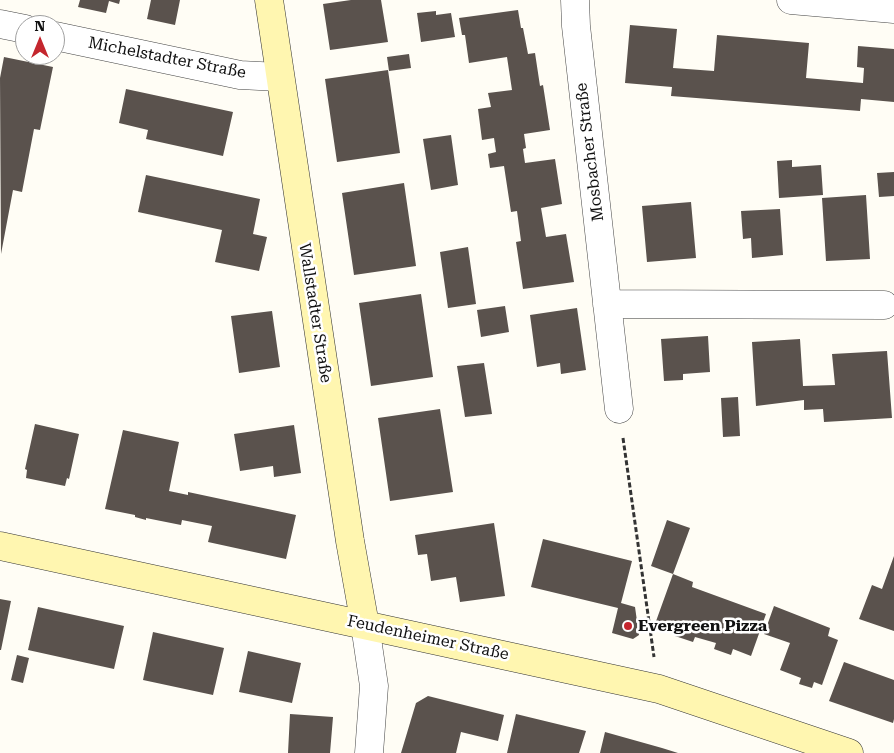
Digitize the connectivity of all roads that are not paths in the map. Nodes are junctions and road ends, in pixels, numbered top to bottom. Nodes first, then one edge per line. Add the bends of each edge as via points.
1 (269, 0) edge
2 (575, 0) edge
3 (791, 0) edge
4 (894, 9) edge
5 (0, 24) edge
6 (15, 27) edge
7 (65, 38) edge
8 (279, 77) junction
9 (607, 304) junction
10 (884, 305) dead end
11 (619, 409) road end
12 (0, 546) edge
13 (365, 625) junction
14 (369, 753) edge
15 (849, 753) edge

1 - 8 main road, Wallstadter Straße
2 - 9 street, Mosbacher Straße
3 - 4 street
5 - 6 street
7 - 8 street, Michelstadter Straße via 240,75
8 - 13 main road, Wallstadter Straße
9 - 10 street
9 - 11 street, Mosbacher Straße
12 - 13 main road, Feudenheimer Straße
13 - 14 street via 374,686
13 - 15 main road, Feudenheimer Straße via 658,690

